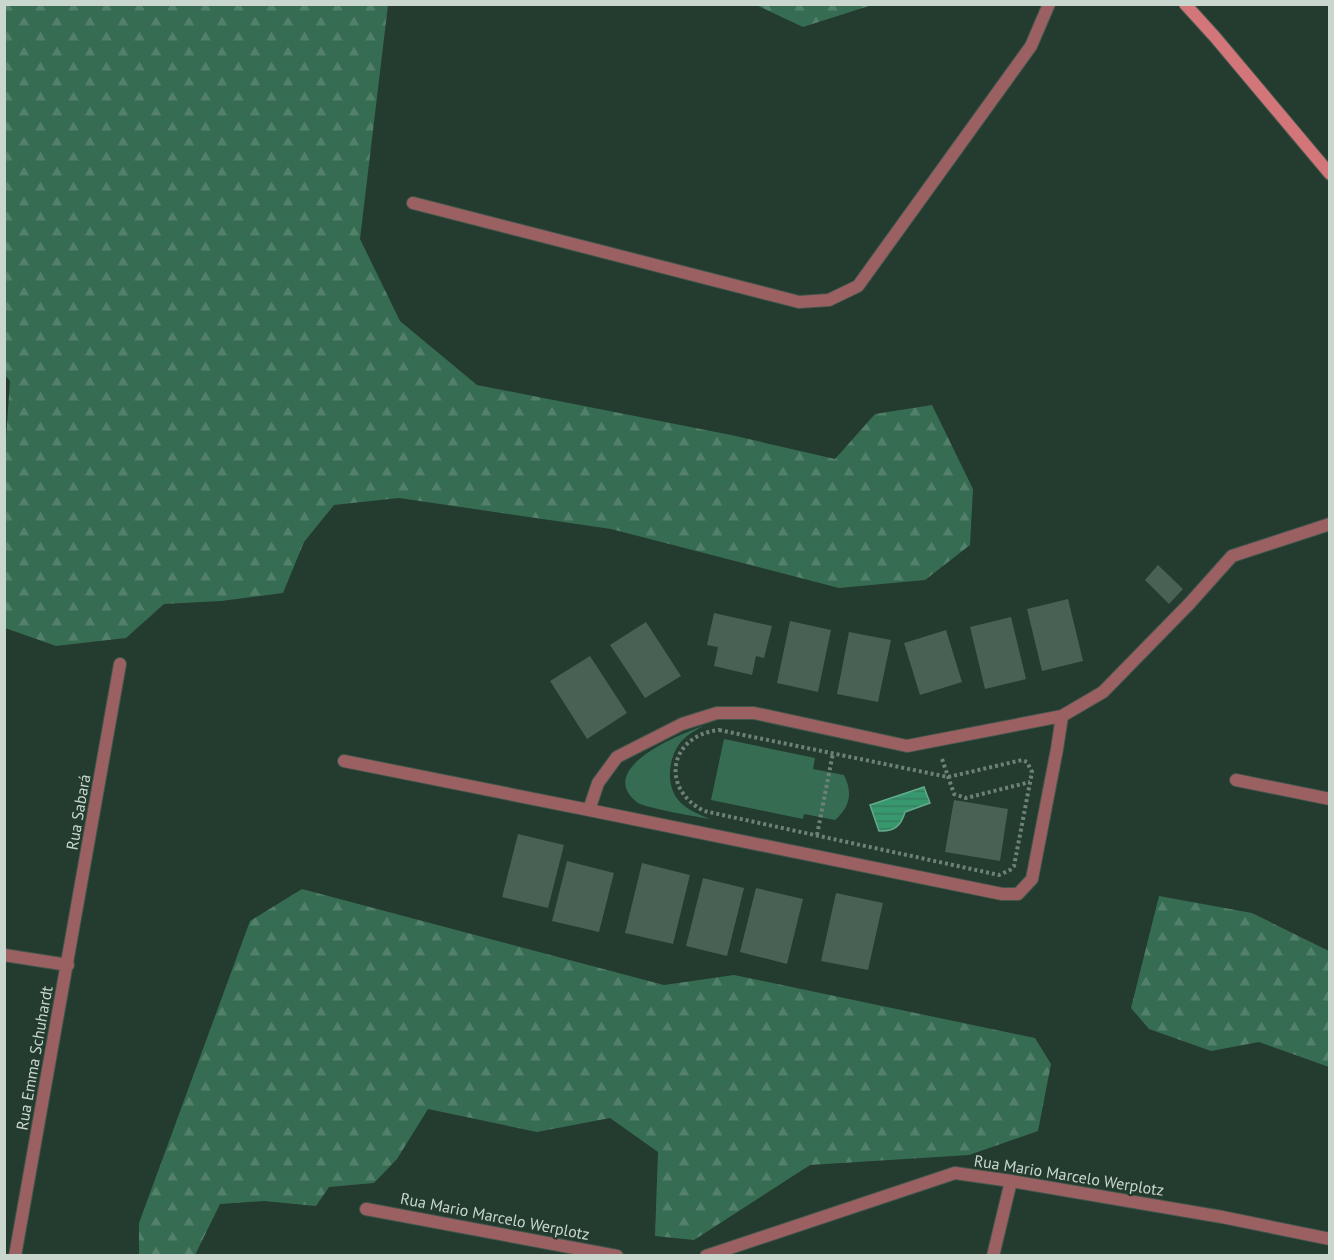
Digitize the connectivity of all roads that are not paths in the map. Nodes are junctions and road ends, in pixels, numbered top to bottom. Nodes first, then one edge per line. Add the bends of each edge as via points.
1 (1049, 4) edge
2 (1185, 4) edge
3 (1329, 174) edge
4 (413, 203) dead end
5 (1329, 524) edge
6 (120, 664) dead end
7 (1062, 716) junction
8 (344, 761) dead end
9 (1236, 780) dead end
10 (1329, 799) edge
11 (589, 810) junction
12 (4, 955) edge
13 (68, 965) junction
14 (1011, 1180) junction
15 (366, 1209) dead end
16 (1329, 1239) edge
17 (15, 1256) edge
18 (618, 1256) edge
19 (706, 1256) edge
20 (993, 1256) edge

1 - 4 street via 1031,46 858,286 829,300 799,302
2 - 3 main road
5 - 7 street via 1232,556 1103,692
6 - 13 street, Rua Sabará
7 - 11 street via 907,746 754,713 717,713 682,724 617,757 598,783
7 - 11 street via 1032,879 1018,894 1002,894
8 - 11 street
9 - 10 street
12 - 13 street, Rua Emma Schuhardt
13 - 17 street, Rua Emma Schuhardt
14 - 16 street, Rua Mario Marcelo Werplotz
14 - 19 street, Rua Mario Marcelo Werplotz via 954,1173
14 - 20 street
15 - 18 street, Rua Mario Marcelo Werplotz

